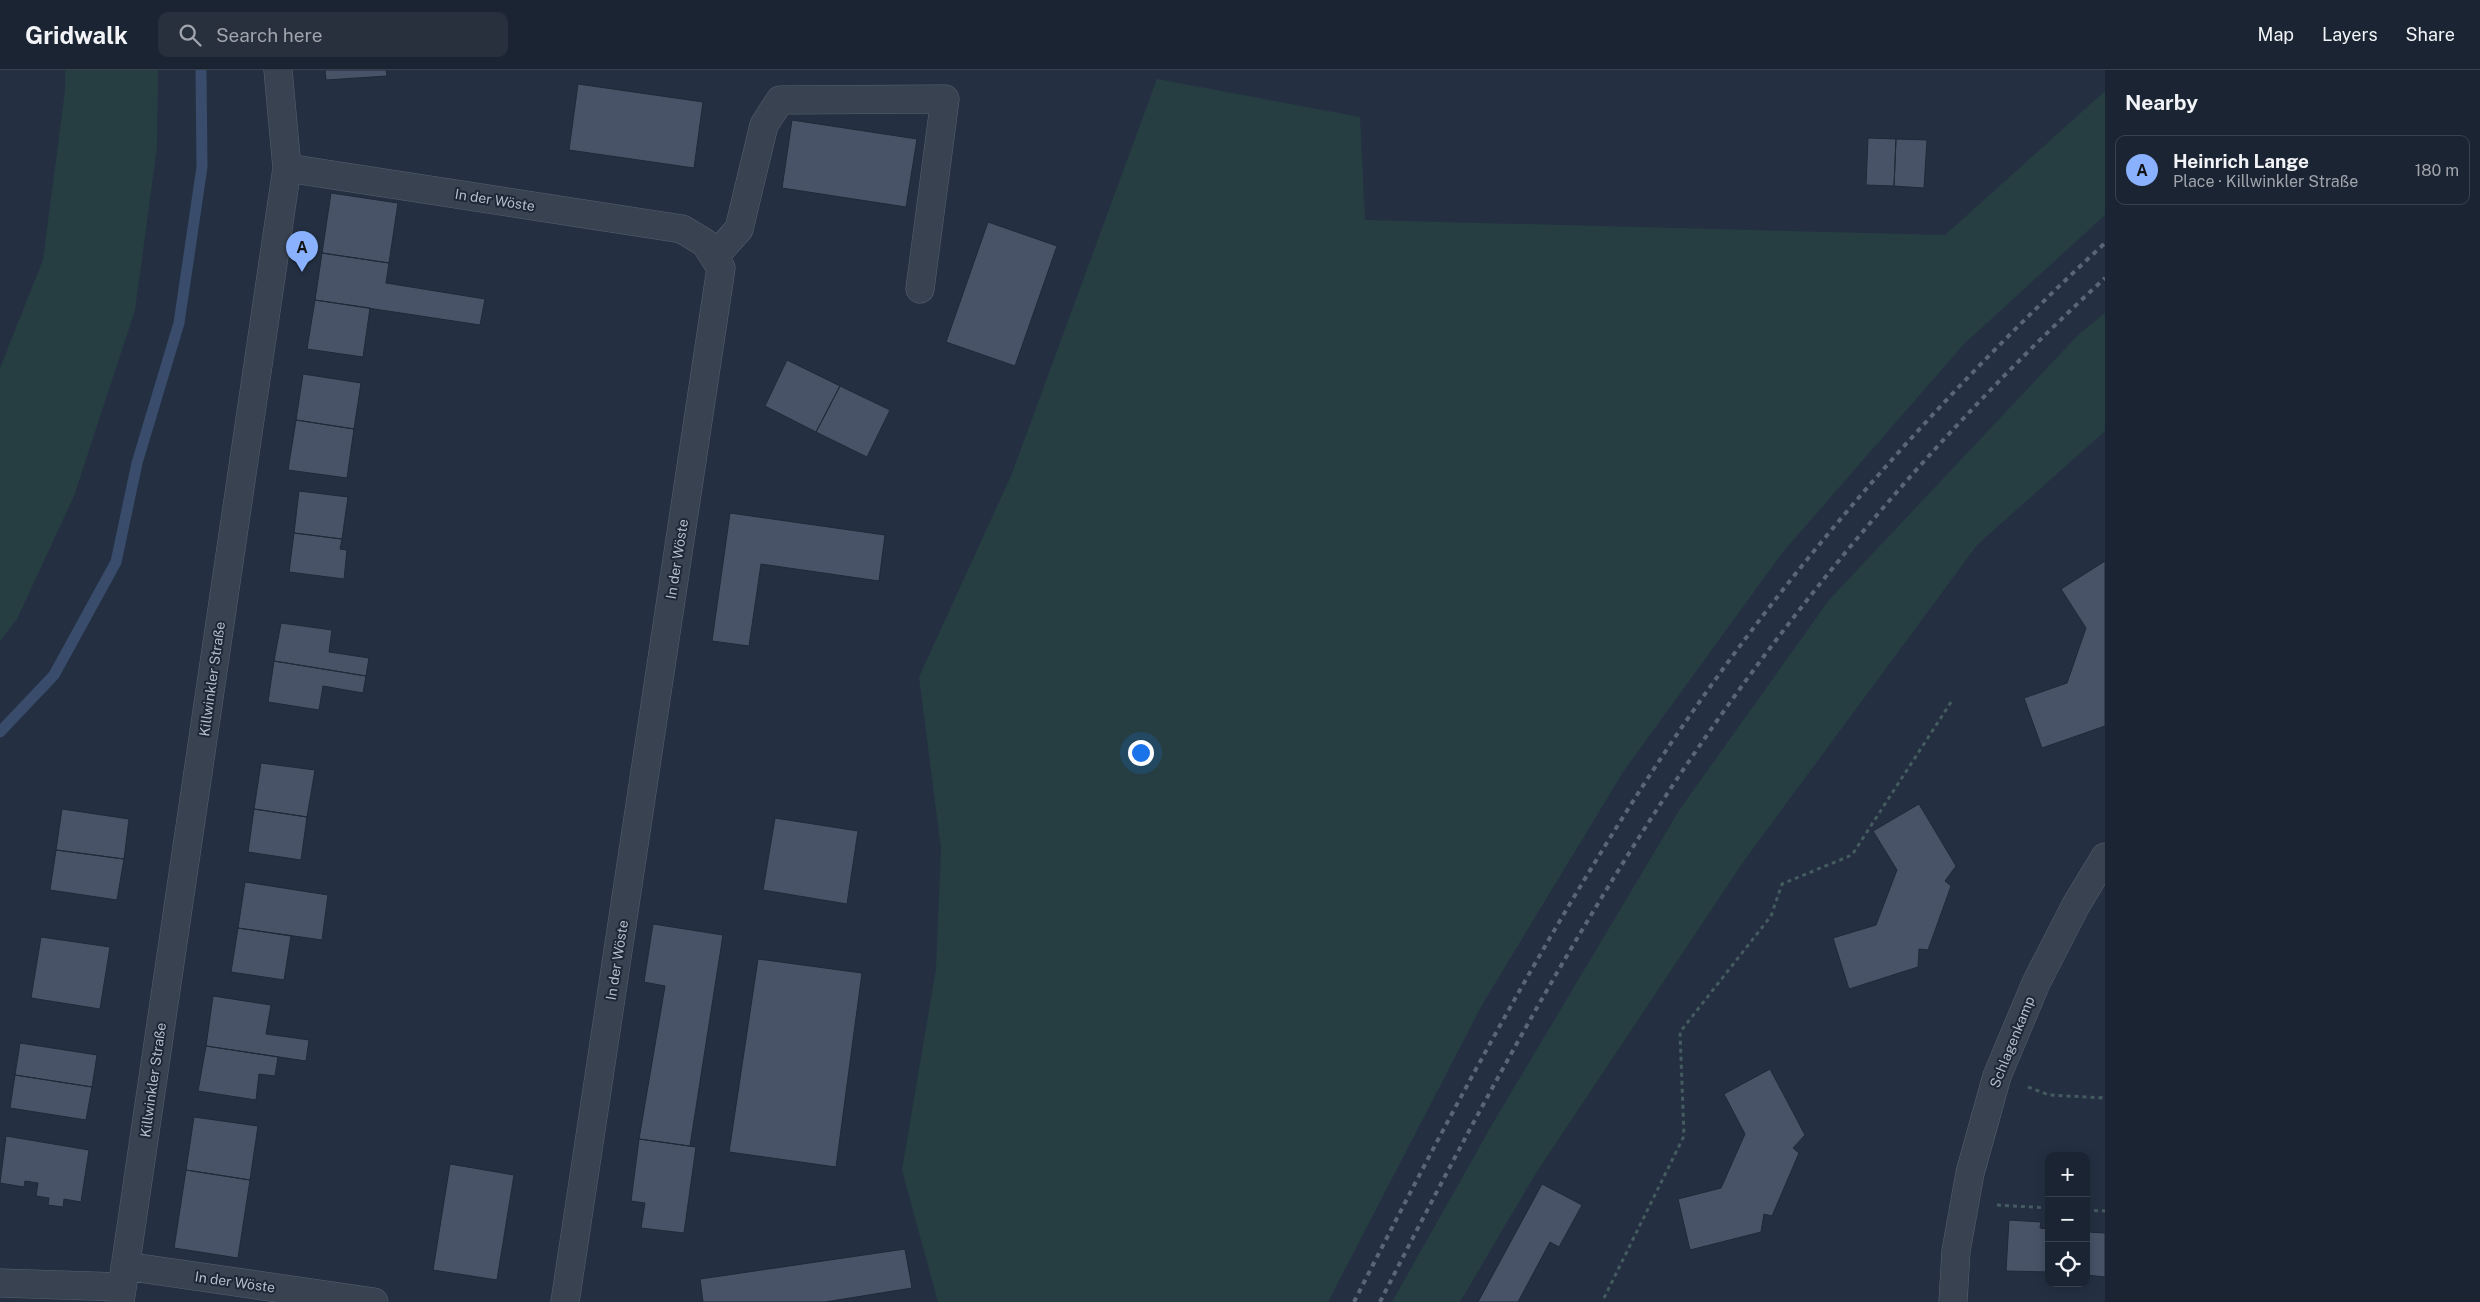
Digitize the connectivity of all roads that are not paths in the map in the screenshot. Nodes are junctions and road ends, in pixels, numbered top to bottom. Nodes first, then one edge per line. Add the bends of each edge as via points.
1 (278, 70) edge
2 (287, 168) junction
3 (714, 257) junction
4 (920, 289) dead end
5 (2105, 857) edge
6 (0, 1283) edge
7 (122, 1285) edge
8 (374, 1302) edge
9 (565, 1302) edge
10 (1953, 1302) edge

1 - 2 street, Killwinkler Straße
2 - 3 street, In der Wöste via 682,229 705,243
2 - 7 street, Killwinkler Straße
3 - 4 street via 739,229 764,125 780,100 945,99
3 - 9 street, In der Wöste via 721,268
5 - 10 street, Schlagenkamp via 2036,983 1997,1076 1970,1173 1956,1251
6 - 7 street
7 - 8 street, In der Wöste

